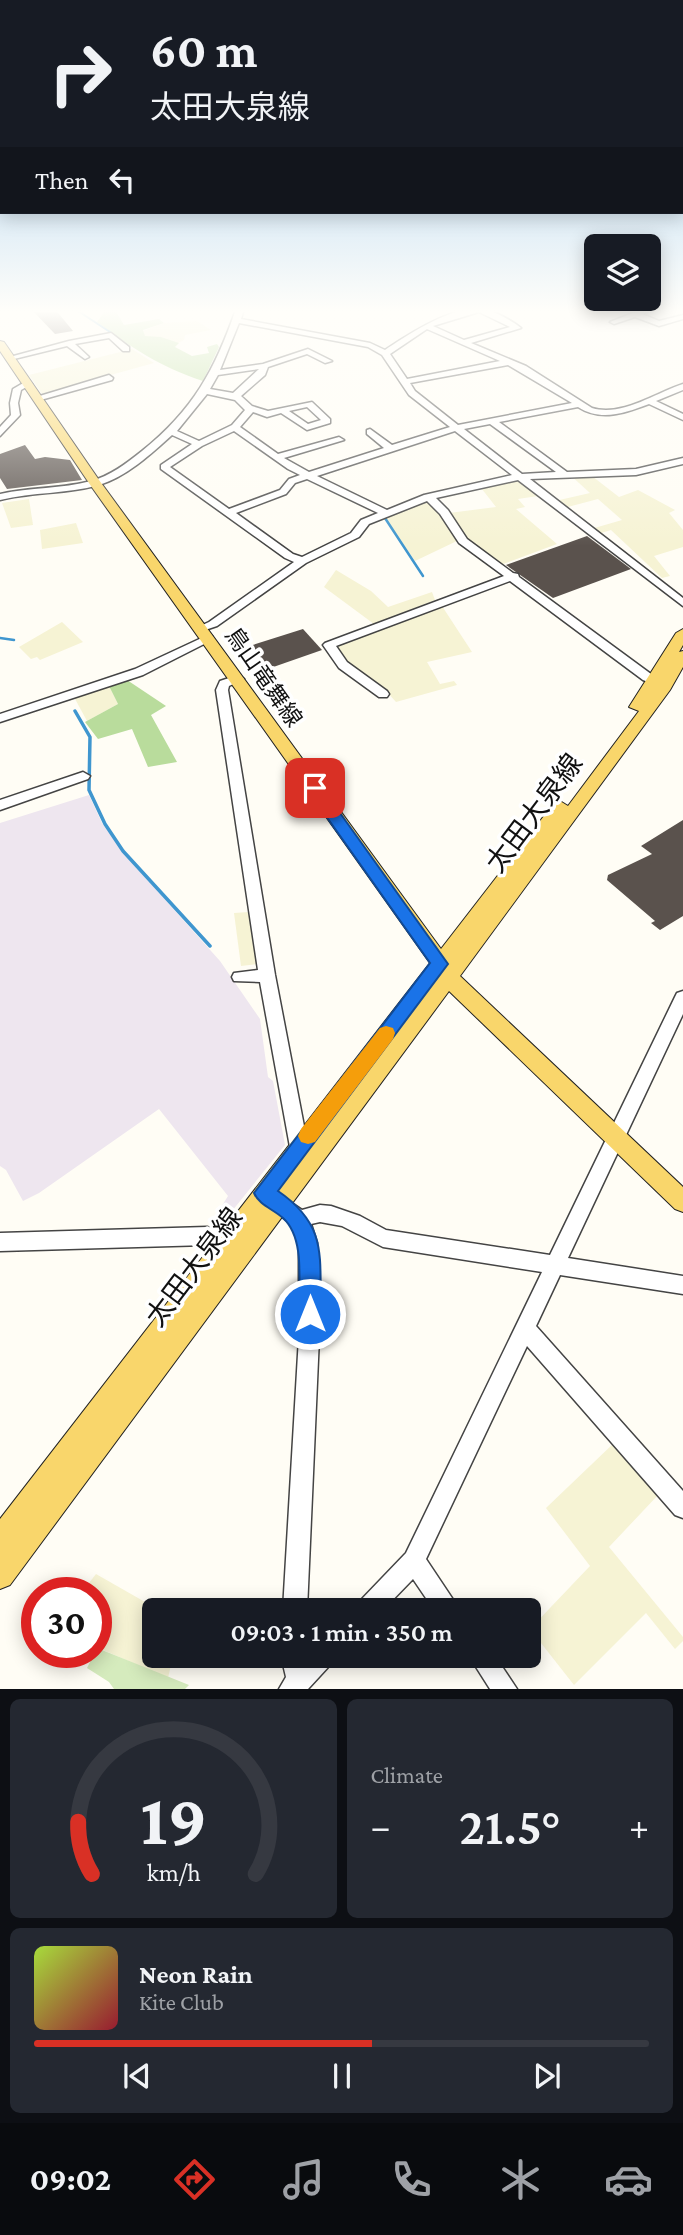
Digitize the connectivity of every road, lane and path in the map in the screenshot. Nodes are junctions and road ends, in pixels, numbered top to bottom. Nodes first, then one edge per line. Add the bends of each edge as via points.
1 (30, 388) edge
2 (51, 388) edge
3 (210, 388) edge
4 (245, 388) edge
5 (410, 388) edge
6 (557, 388) edge
7 (681, 388) edge
8 (32, 391) junction
9 (208, 391) junction
10 (235, 396) junction
11 (650, 401) junction
12 (579, 404) junction
13 (251, 408) junction
14 (283, 411) dead end
15 (683, 417) edge
16 (492, 421) junction
17 (235, 427) junction
18 (455, 428) junction
19 (172, 432) junction
20 (370, 432) dead end
21 (0, 433) edge
22 (340, 440) dead end
23 (199, 444) junction
24 (391, 449) junction
25 (277, 457) junction
26 (683, 461) edge
27 (563, 473) junction
28 (306, 476) junction
29 (518, 477) junction
30 (96, 483) junction
31 (0, 497) edge
32 (428, 497) junction
33 (227, 513) junction
34 (385, 513) junction
35 (303, 561) junction
36 (514, 576) junction
37 (683, 603) edge
38 (205, 633) junction
39 (683, 633) edge
40 (683, 656) edge
41 (239, 679) junction
42 (660, 682) junction
43 (383, 694) dead end
44 (0, 718) edge
45 (83, 776) dead end
46 (0, 805) edge
47 (444, 970) junction
48 (267, 975) junction
49 (240, 977) dead end
50 (683, 997) edge
51 (615, 1138) junction
52 (299, 1147) junction
53 (271, 1198) junction
54 (683, 1202) edge
55 (299, 1220) junction
56 (0, 1242) edge
57 (235, 1246) junction
58 (555, 1267) junction
59 (683, 1285) edge
60 (526, 1329) junction
61 (683, 1507) edge
62 (0, 1542) edge
63 (414, 1561) junction
64 (0, 1575) edge
65 (296, 1598) edge
66 (379, 1598) edge
67 (440, 1598) edge
68 (311, 1668) edge
69 (490, 1668) edge
70 (295, 1685) edge
71 (505, 1689) edge

1 - 8 main road, 鳥山竜舞線
2 - 8 street
3 - 9 street
4 - 10 street
5 - 18 street
6 - 12 street
7 - 11 street
8 - 21 street via 17,388 15,418
8 - 30 main road, 鳥山竜舞線
9 - 10 street
9 - 19 street
10 - 13 street
11 - 12 street via 603,414
11 - 15 street
12 - 16 street
13 - 14 street via 267,414
13 - 17 street
16 - 18 street
16 - 27 street
17 - 23 street
17 - 25 street
18 - 24 street
18 - 29 street
19 - 23 street
19 - 30 street via 117,474
20 - 24 street
22 - 25 street
23 - 33 street via 164,467
24 - 28 street
25 - 28 street
26 - 27 street via 636,472
27 - 29 street
28 - 33 street via 292,481 282,492
28 - 34 street
29 - 32 street
29 - 37 street
30 - 31 street
30 - 38 main road, 鳥山竜舞線
32 - 34 street
32 - 36 street via 444,508 463,541
33 - 35 street
34 - 35 street via 365,522 355,535
35 - 38 street
36 - 42 street
36 - 43 street via 329,645 343,665
38 - 41 main road, 鳥山竜舞線
38 - 44 street via 139,671
39 - 42 main road, 太田大泉線
40 - 42 main road, 太田大泉線
41 - 47 main road, 鳥山竜舞線
41 - 48 street via 222,690
42 - 47 main road, 太田大泉線
45 - 46 street
47 - 51 main road, 鳥山竜舞線
47 - 52 main road, 太田大泉線
47 - 53 main road, 太田大泉線
48 - 49 street
48 - 52 street
50 - 51 street
51 - 54 main road, 鳥山竜舞線
51 - 58 street
52 - 53 main road, 太田大泉線
53 - 55 street
53 - 57 main road, 太田大泉線
55 - 58 street via 311,1214 334,1217 359,1223 383,1238
55 - 65 street via 308,1243 310,1290
56 - 57 street via 207,1236
57 - 62 main road, 太田大泉線
57 - 64 main road, 太田大泉線
58 - 59 street
58 - 60 street
60 - 61 street
60 - 63 street
63 - 66 street
63 - 67 street
68 - 70 street
69 - 71 street

